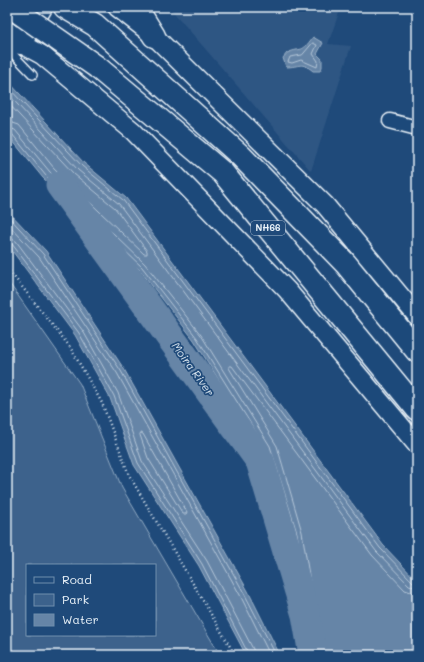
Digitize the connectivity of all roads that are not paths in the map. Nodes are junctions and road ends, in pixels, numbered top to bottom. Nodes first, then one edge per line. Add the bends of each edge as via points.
1 (11, 7) edge
2 (41, 7) edge
3 (65, 7) edge
4 (117, 7) edge
5 (136, 7) edge
6 (154, 36) junction
7 (11, 41) edge
8 (33, 75) dead end
9 (390, 121) dead end
10 (417, 128) edge
11 (417, 316) edge
12 (417, 351) edge
13 (417, 409) edge
14 (417, 445) edge

1 - 13 main road, NH66, bridge via 97,68 223,173
2 - 7 main road
3 - 12 main road, NH66 via 94,25 241,156 346,264
4 - 6 street
5 - 6 main road
6 - 11 street via 325,205
7 - 8 lane
7 - 14 street via 42,54 133,131 287,290
9 - 10 street

